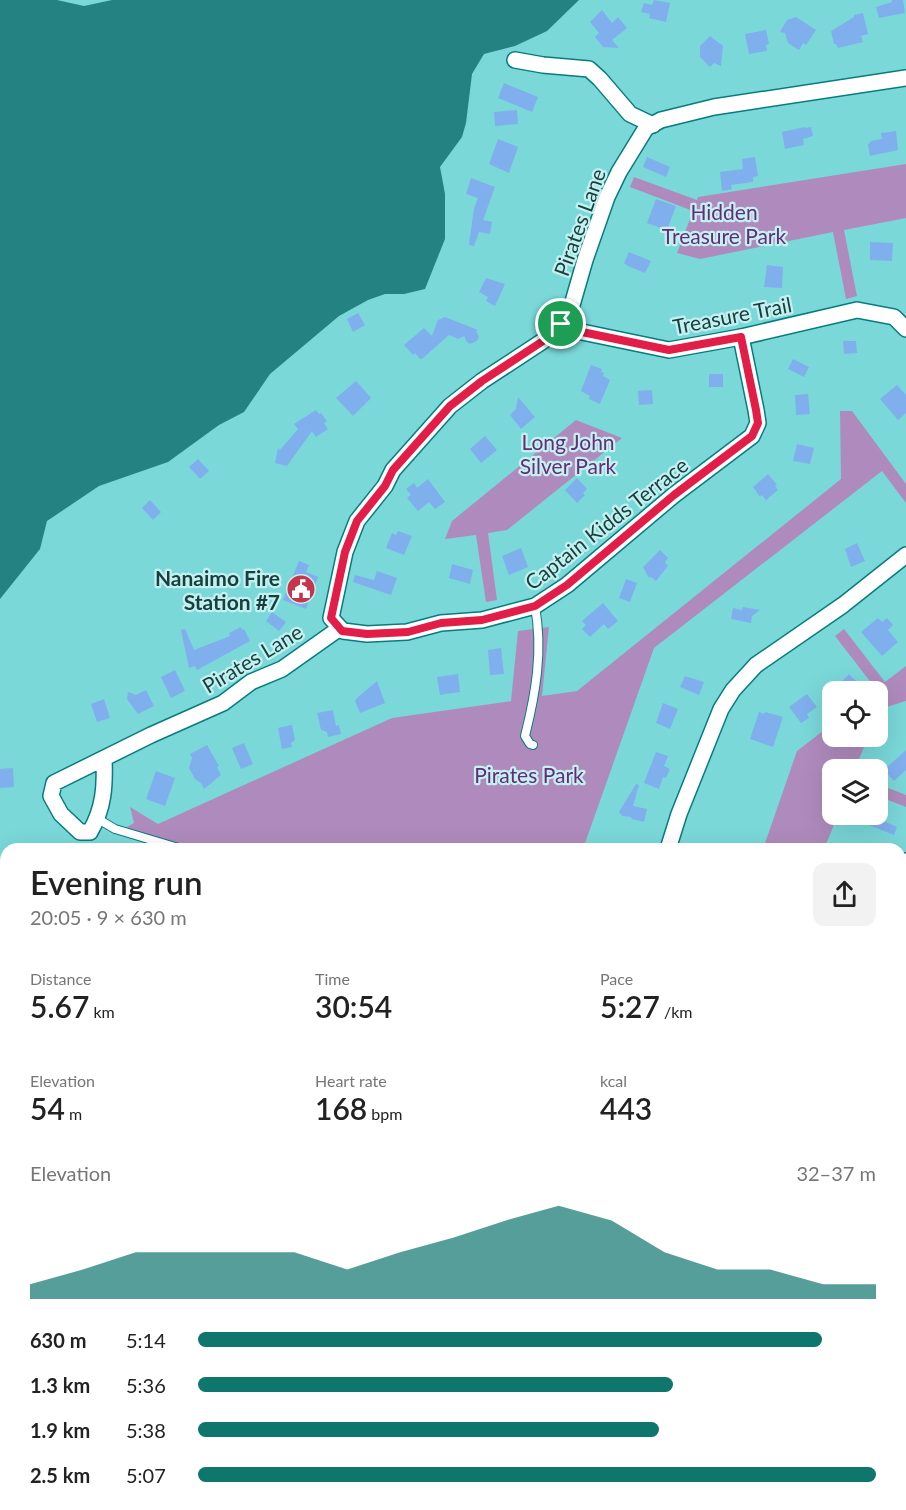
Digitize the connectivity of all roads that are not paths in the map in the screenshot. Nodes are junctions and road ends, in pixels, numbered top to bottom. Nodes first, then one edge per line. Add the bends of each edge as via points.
1 (515, 60) dead end
2 (906, 78) edge
3 (653, 125) junction
4 (561, 324) junction
5 (906, 329) edge
6 (741, 337) junction
7 (906, 555) edge
8 (535, 606) junction
9 (340, 628) junction
10 (533, 745) dead end
11 (104, 759) junction
12 (98, 819) junction
13 (162, 843) edge
14 (670, 843) edge

1 - 3 street via 589,69 630,114
2 - 3 street via 714,107
3 - 4 street, Pirates Lane via 646,128 607,197 572,308
4 - 6 street, Treasure Trail via 669,350
4 - 9 street, Pirates Lane via 450,406 393,470 357,521 345,552 331,618
5 - 6 street, Treasure Trail via 894,317 857,310
6 - 8 street, Captain Kidds Terrace via 758,423 752,436 567,585
7 - 14 street via 843,605 756,665 733,690 721,709
8 - 9 street, Captain Kidds Terrace via 482,620 441,623 408,632 367,634
8 - 10 lane via 539,659 525,736
9 - 11 street, Pirates Lane via 282,669 251,682 223,703
11 - 12 street via 104,795
11 - 12 street, Pirates Lane via 54,783 51,796 60,814 80,832 90,832
12 - 13 lane via 115,829

